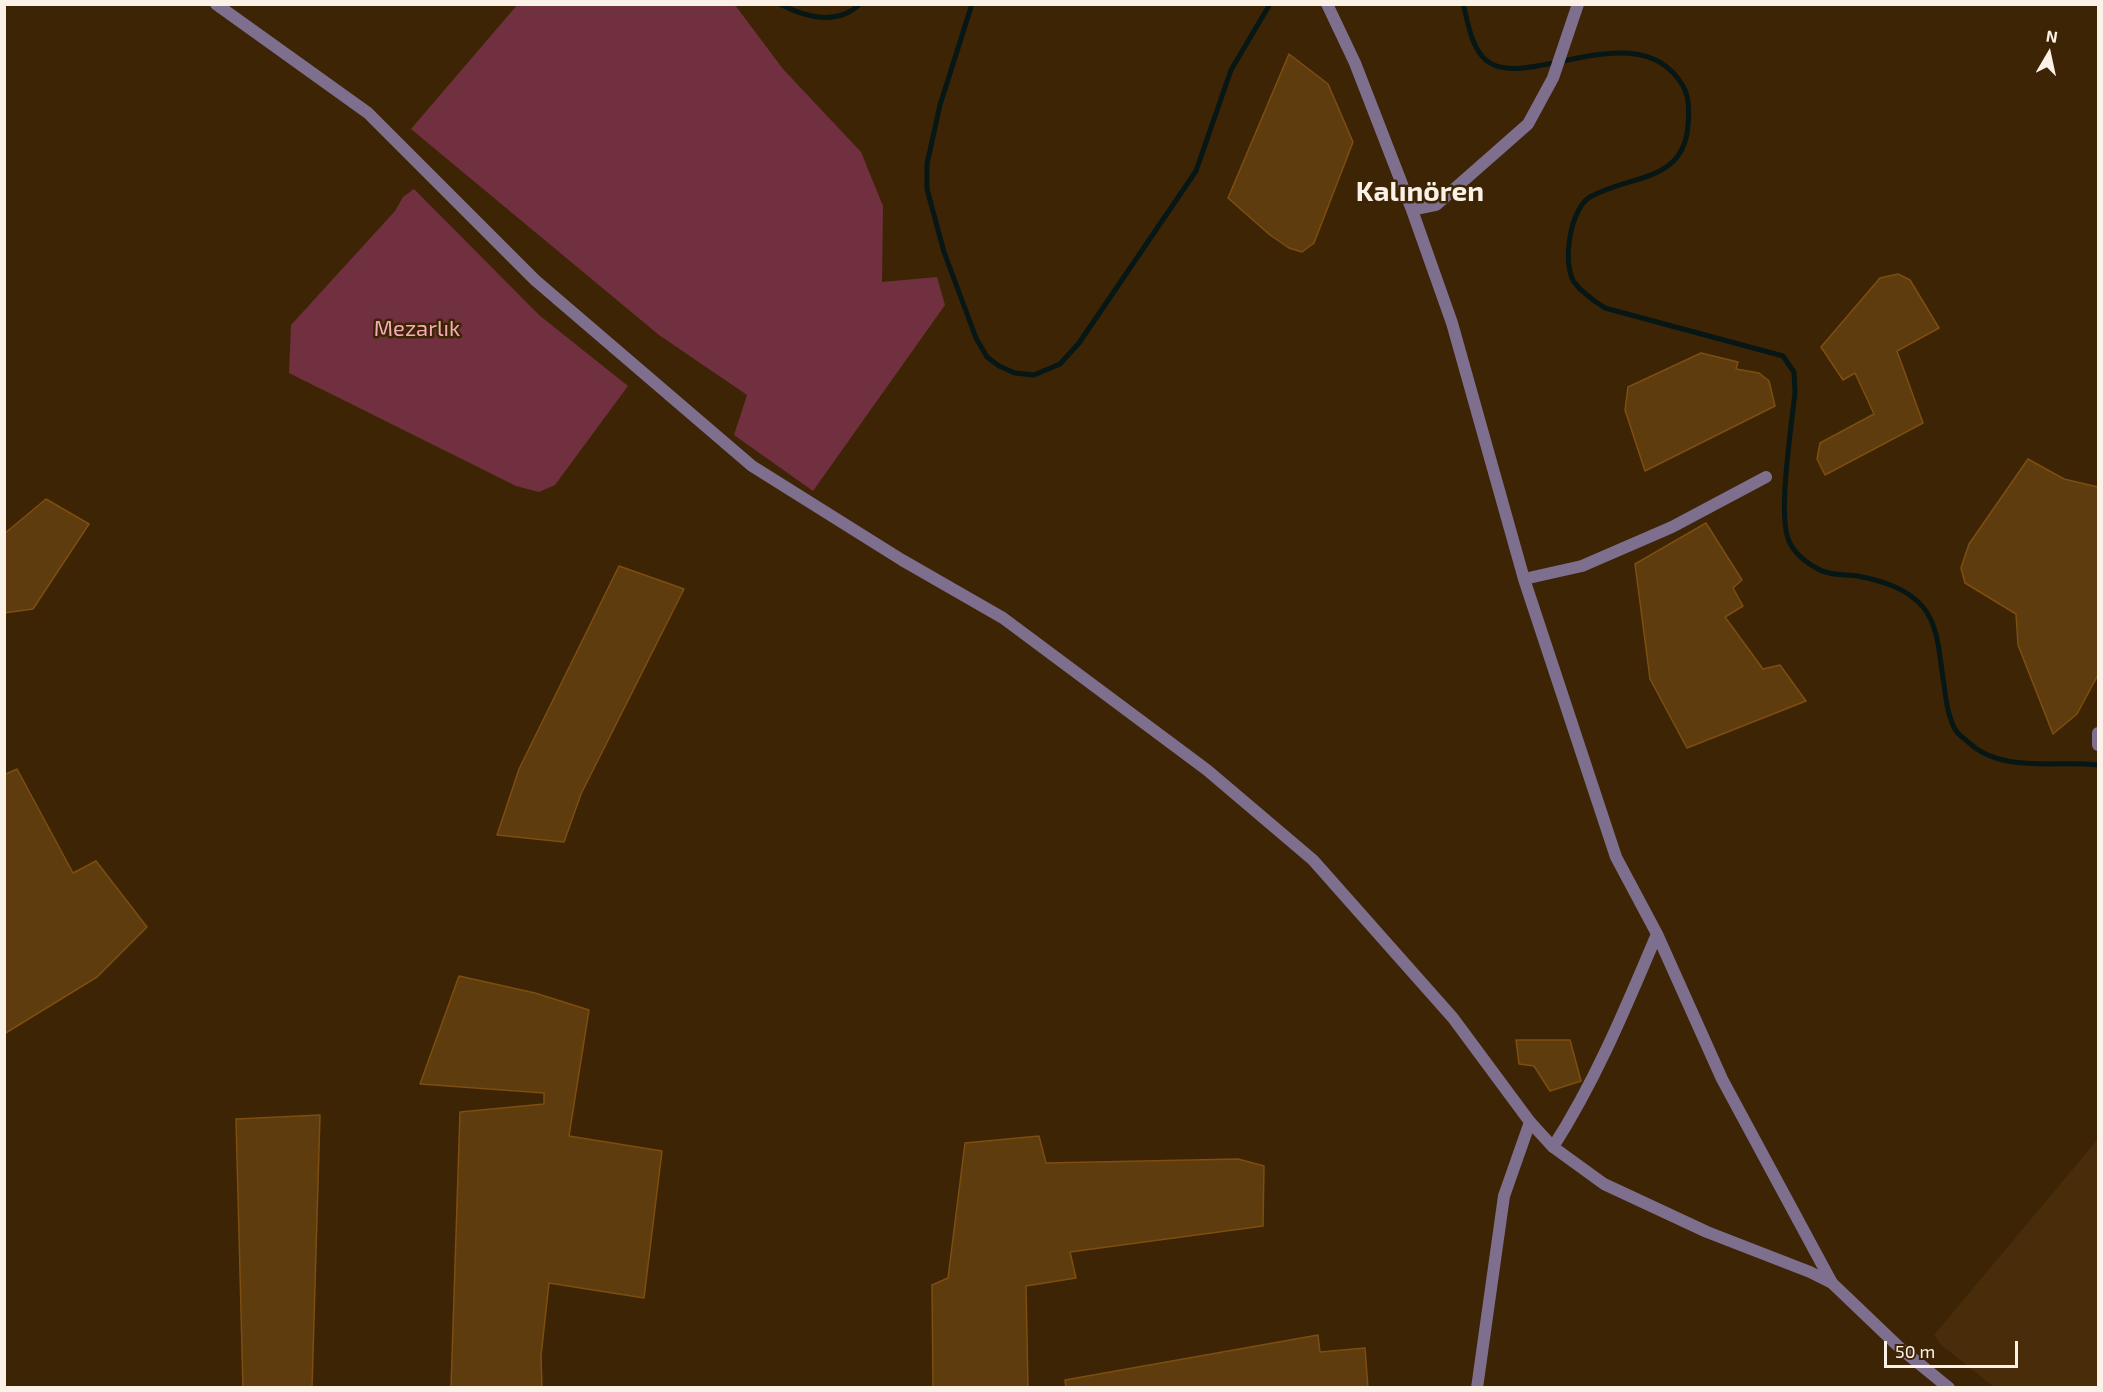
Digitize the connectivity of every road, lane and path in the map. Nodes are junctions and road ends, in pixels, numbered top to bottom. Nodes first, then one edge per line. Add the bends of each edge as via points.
1 (216, 4) edge
2 (1327, 4) edge
3 (1578, 4) edge
4 (1412, 210) junction
5 (1766, 477) dead end
6 (1524, 579) junction
7 (2098, 733) edge
8 (2098, 745) edge
9 (1657, 934) junction
10 (1530, 1122) junction
11 (1553, 1147) junction
12 (1832, 1283) junction
13 (1477, 1388) edge
14 (1950, 1388) edge

1 - 10 street via 368,113 535,280 752,466 902,560 1004,618 1207,770 1313,860 1453,1018
2 - 4 street
3 - 4 street via 1553,78 1528,124 1436,205
4 - 6 street via 1452,323
5 - 6 street via 1672,527 1582,566
6 - 9 street via 1616,858
7 - 8 street
9 - 11 street via 1612,1039 1578,1108
9 - 12 street via 1722,1078
10 - 11 street
10 - 13 street via 1504,1196
11 - 12 street via 1604,1184 1707,1232
12 - 14 street via 1900,1348

